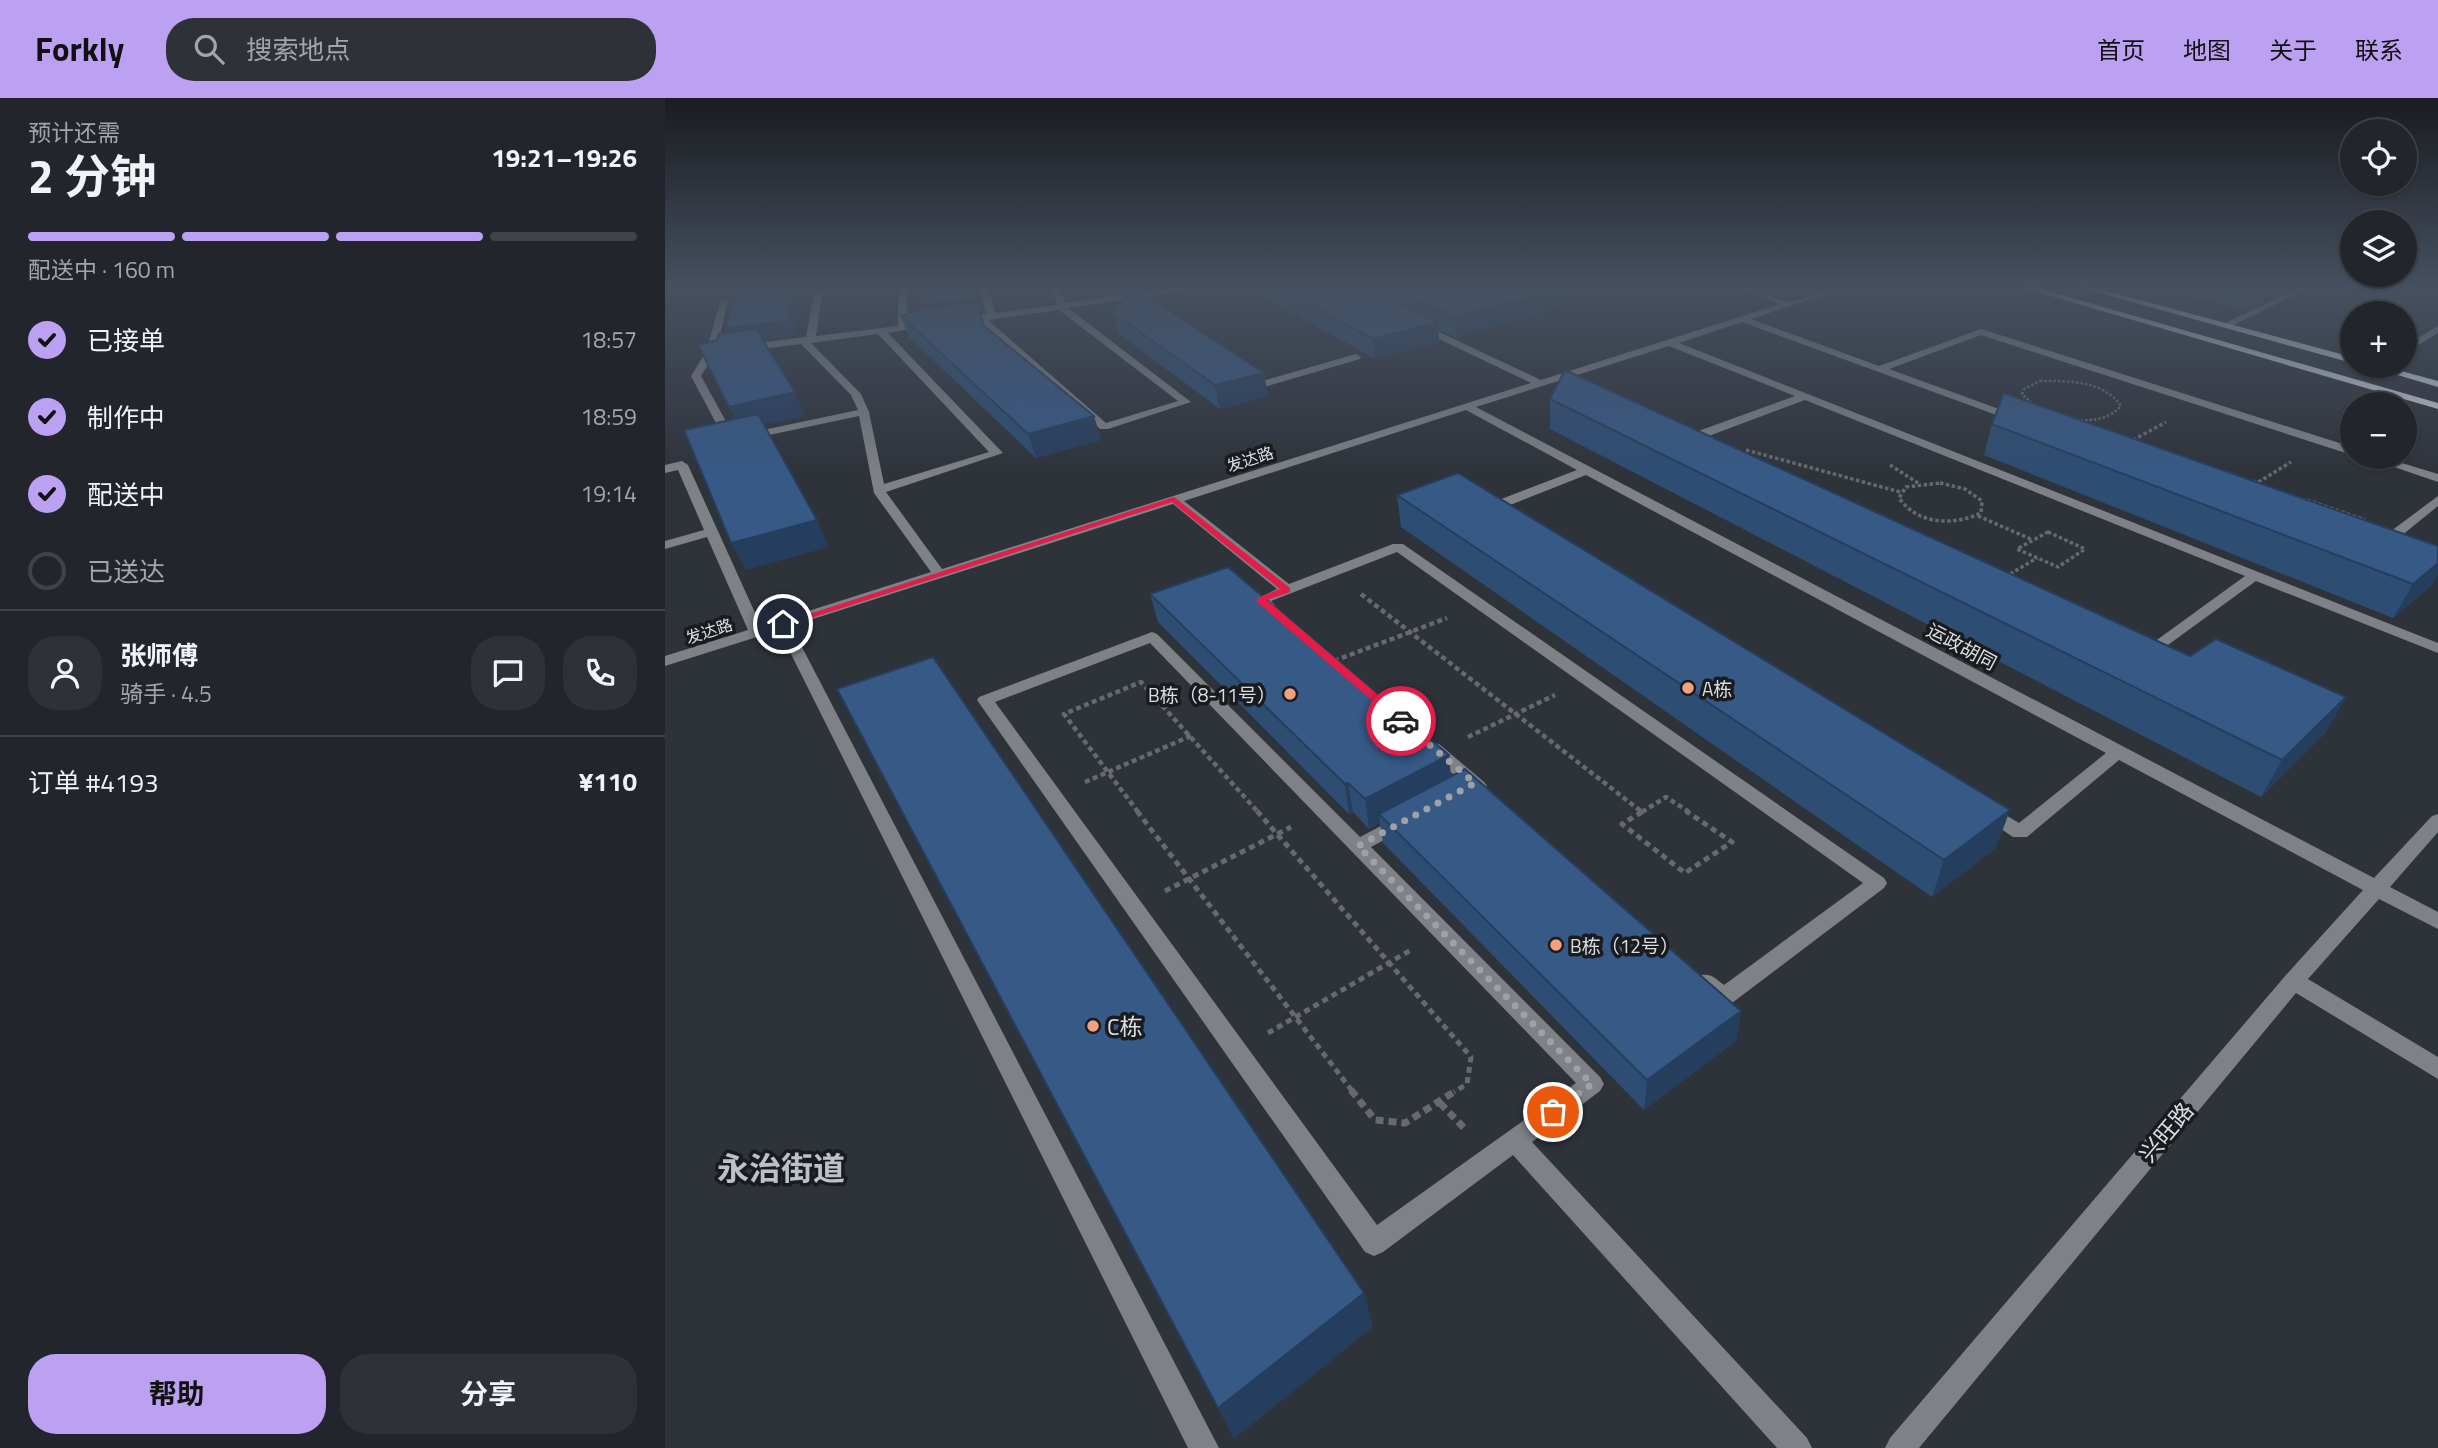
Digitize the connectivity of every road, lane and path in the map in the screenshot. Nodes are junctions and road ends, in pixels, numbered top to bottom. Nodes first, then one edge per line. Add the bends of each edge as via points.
1 (728, 350) edge
2 (815, 350) edge
3 (899, 350) edge
4 (1021, 350) edge
5 (1117, 350) edge
6 (1470, 350) edge
7 (1644, 350) edge
8 (1689, 350) edge
9 (1827, 350) edge
10 (1932, 350) edge
11 (2037, 350) edge
12 (2243, 350) edge
13 (2314, 350) edge
14 (711, 352) joint
15 (1356, 357) edge
16 (2340, 357) edge
17 (1230, 360) edge
18 (1880, 369) junction
19 (2417, 378) edge
20 (1540, 383) junction
21 (2438, 384) edge
22 (1805, 396) junction
23 (2114, 396) junction
24 (2127, 400) dead end
25 (1467, 406) junction
26 (2438, 406) edge
27 (864, 412) junction
28 (2068, 417) junction
29 (2176, 417) dead end
30 (2094, 426) edge
31 (2045, 429) joint
32 (1693, 436) junction
33 (2145, 444) edge
34 (2340, 447) edge
35 (1708, 451) edge
36 (2298, 457) dead end
37 (665, 469) edge
38 (2409, 469) edge
39 (1588, 470) junction
40 (2245, 478) edge
41 (2438, 478) edge
42 (2257, 483) junction
43 (2270, 487) edge
44 (879, 490) junction
45 (2246, 490) edge
46 (1900, 492) junction
47 (2296, 496) edge
48 (1174, 499) junction
49 (2438, 500) edge
50 (1977, 516) junction
51 (1518, 521) edge
52 (2399, 531) junction
53 (711, 532) junction
54 (2033, 541) junction
55 (665, 545) edge
56 (2377, 549) edge
57 (2038, 558) junction
58 (1333, 572) junction
59 (939, 574) junction
60 (2255, 575) junction
61 (2005, 578) edge
62 (1287, 590) junction
63 (1481, 606) junction
64 (783, 624) junction
65 (756, 632) junction
66 (1410, 632) junction
67 (2438, 648) edge
68 (2133, 649) edge
69 (665, 661) edge
70 (1332, 662) joint
71 (1587, 680) junction
72 (1514, 714) junction
73 (1233, 718) junction
74 (1417, 734) edge
75 (1192, 736) junction
76 (2119, 751) junction
77 (1438, 752) junction
78 (1108, 772) junction
79 (1475, 783) junction
80 (1053, 795) junction
81 (1451, 796) edge
82 (1495, 801) edge
83 (1973, 803) edge
84 (1324, 811) junction
85 (1642, 812) junction
86 (1416, 814) edge
87 (2438, 821) edge
88 (1277, 834) junction
89 (1358, 846) junction
90 (1188, 879) junction
91 (2379, 889) junction
92 (1134, 907) junction
93 (2438, 921) edge
94 (1443, 932) junction
95 (1388, 963) junction
96 (1693, 971) edge
97 (2294, 981) junction
98 (1294, 1018) junction
99 (1237, 1051) junction
100 (2438, 1069) edge
101 (1515, 1140) junction
102 (1204, 1448) edge
103 (1797, 1448) edge
104 (1900, 1448) edge

1 - 14 street
2 - 27 street via 856,394
3 - 44 street via 997,453
4 - 5 street via 1104,427 1185,402
6 - 20 street
7 - 20 street, 发达路
8 - 22 street
9 - 18 street
10 - 18 street
11 - 34 street
12 - 26 main road
13 - 16 main road
14 - 27 street via 696,376 731,440
15 - 17 street via 1264,383
18 - 31 street
19 - 21 main road
20 - 25 street, 发达路
22 - 32 street
22 - 60 street
23 - 24 path
23 - 28 path via 2122,406 2111,416
23 - 28 path via 2071,382 2040,381 2024,389 2022,394 2035,407
25 - 39 street, 运政胡同
25 - 48 street, 发达路
27 - 44 street
28 - 30 path
28 - 31 path
29 - 33 path via 2133,440
32 - 35 street via 1683,440
32 - 46 path
36 - 42 path
37 - 53 street via 682,465
38 - 41 street
39 - 51 street via 1495,506
39 - 76 street, 运政胡同
40 - 42 path
42 - 43 path
42 - 45 path
44 - 59 street
46 - 50 path via 1902,504 1920,516 1948,521
46 - 50 path via 1915,484 1953,485 1982,501
47 - 52 path
48 - 59 street, 发达路
48 - 62 street
49 - 52 street
50 - 54 path
52 - 56 street
53 - 55 street
53 - 65 street
54 - 57 path via 2017,549
54 - 57 path via 2048,532 2085,548 2058,567
57 - 61 path
58 - 62 street
58 - 63 street via 1398,547
58 - 66 path
59 - 64 street, 发达路
60 - 67 street
60 - 68 street via 2145,655
62 - 70 street via 1261,600
63 - 66 path
63 - 71 street
64 - 65 street, 发达路
64 - 102 street
65 - 69 street, 发达路
66 - 70 path
66 - 72 path
71 - 72 path
71 - 96 street via 1877,883 1724,997
72 - 77 path
72 - 85 path
73 - 75 path
73 - 80 street via 1152,637 985,700
73 - 84 street
74 - 77 street
75 - 78 path
75 - 78 path via 1141,682 1064,714
75 - 88 path
76 - 83 street via 2020,832
76 - 91 street, 运政胡同
77 - 79 street
78 - 80 path
78 - 90 path
79 - 81 street
79 - 82 street
80 - 92 street
84 - 88 path
84 - 89 street
85 - 85 path via 1666,797 1732,842 1685,873 1622,824
86 - 89 street
87 - 91 street, 兴旺路
88 - 90 path
88 - 95 path
89 - 94 street
90 - 92 path
90 - 98 path
91 - 93 street, 运政胡同
91 - 97 street, 兴旺路
92 - 99 street
94 - 95 path
94 - 101 street via 1592,1084
95 - 98 path
95 - 98 path via 1471,1057 1467,1084 1440,1103 1405,1123 1375,1119
97 - 100 street
97 - 104 street, 兴旺路
98 - 99 path
99 - 101 street via 1374,1243
101 - 103 street

